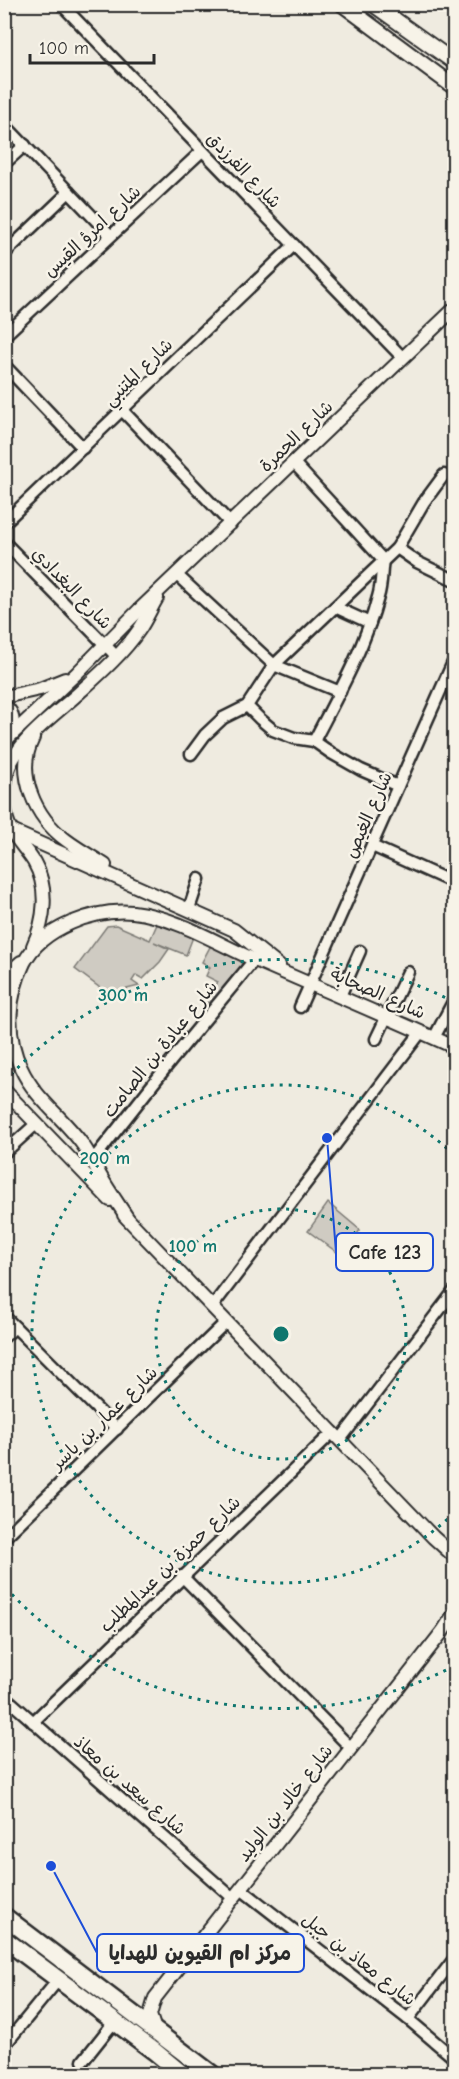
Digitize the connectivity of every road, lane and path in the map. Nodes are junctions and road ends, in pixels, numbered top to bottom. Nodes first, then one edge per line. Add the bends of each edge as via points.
1 (61, 4) edge
2 (342, 4) edge
3 (373, 4) edge
4 (454, 62) edge
5 (454, 87) edge
6 (4, 124) edge
7 (25, 145) junction
8 (202, 151) junction
9 (4, 164) edge
10 (69, 192) junction
11 (110, 235) junction
12 (294, 245) junction
13 (4, 254) edge
14 (454, 309) edge
15 (4, 336) edge
16 (403, 358) junction
17 (4, 365) edge
18 (123, 410) junction
19 (83, 447) junction
20 (294, 463) junction
21 (444, 475) dead end
22 (4, 523) edge
23 (231, 524) junction
24 (4, 542) edge
25 (397, 548) junction
26 (383, 560) junction
27 (177, 575) junction
28 (454, 580) edge
29 (162, 589) junction
30 (335, 607) junction
31 (370, 623) junction
32 (105, 645) junction
33 (116, 656) junction
34 (454, 660) edge
35 (274, 665) junction
36 (77, 673) junction
37 (340, 692) junction
38 (4, 697) edge
39 (4, 705) edge
40 (247, 706) junction
41 (36, 732) junction
42 (6, 740) edge
43 (314, 741) junction
44 (191, 754) dead end
45 (398, 786) junction
46 (8, 829) edge
47 (372, 846) junction
48 (199, 879) dead end
49 (454, 883) edge
50 (136, 885) junction
51 (189, 909) junction
52 (360, 951) dead end
53 (28, 955) junction
54 (254, 960) junction
55 (408, 972) dead end
56 (286, 973) junction
57 (4, 977) edge
58 (311, 983) junction
59 (340, 996) junction
60 (454, 1000) edge
61 (300, 1007) dead end
62 (387, 1017) junction
63 (421, 1032) junction
64 (434, 1038) junction
65 (376, 1039) dead end
66 (454, 1047) edge
67 (4, 1090) edge
68 (36, 1124) junction
69 (4, 1153) edge
70 (93, 1160) junction
71 (80, 1170) junction
72 (128, 1219) junction
73 (454, 1291) edge
74 (212, 1307) junction
75 (4, 1316) edge
76 (226, 1322) junction
77 (15, 1327) junction
78 (4, 1338) edge
79 (117, 1429) junction
80 (336, 1436) junction
81 (433, 1537) junction
82 (4, 1538) edge
83 (454, 1556) edge
84 (454, 1562) edge
85 (182, 1576) junction
86 (454, 1614) edge
87 (454, 1621) edge
88 (443, 1631) junction
89 (4, 1696) edge
90 (33, 1722) junction
91 (351, 1748) junction
92 (237, 1894) junction
93 (4, 1916) edge
94 (4, 1939) edge
95 (454, 1959) edge
96 (58, 1980) junction
97 (155, 1998) junction
98 (124, 2008) junction
99 (408, 2019) junction
100 (114, 2022) junction
101 (156, 2031) junction
102 (4, 2046) edge
103 (154, 2051) junction
104 (454, 2058) edge
105 (83, 2061) dead end
106 (182, 2074) edge
107 (188, 2074) edge
108 (212, 2074) edge

1 - 8 street, شارع الفرزدق
2 - 5 main road
3 - 4 main road
6 - 7 street
7 - 9 street
7 - 10 street
8 - 11 street, شارع امرؤ القيس
8 - 12 street, شارع الفرزدق
10 - 11 street
10 - 13 street
11 - 15 street, شارع امرؤ القيس
12 - 16 street, شارع الفرزدق
12 - 18 street, شارع المتنبي
14 - 16 street, شارع الحمرة
16 - 20 street, شارع الحمرة
17 - 19 street
18 - 19 street, شارع المتنبي
18 - 23 street
19 - 22 street, شارع المتنبي
20 - 23 street, شارع الحمرة
20 - 26 street
21 - 25 street
23 - 27 street, شارع الحمرة
24 - 32 street, شارع البغدادي
25 - 26 street
25 - 28 street
26 - 30 street
26 - 31 street via 379,595
27 - 29 street, شارع الحمرة
27 - 35 street
29 - 32 street, شارع الحمرة
29 - 33 street, شارع الحمرة via 140,629
30 - 31 street
30 - 35 street
31 - 37 street
32 - 33 street, شارع البغدادي
32 - 36 street, شارع الحمرة
33 - 41 street, شارع الحمرة
34 - 45 street, شارع الغيص
35 - 37 street
35 - 40 street
36 - 38 street via 54,685
36 - 42 street, شارع الحمرة
37 - 43 street
39 - 42 street via 13,718
40 - 43 street via 273,730
40 - 44 street via 223,718
41 - 46 street, شارع الحمرة via 16,754 9,769 5,802
41 - 50 street via 29,745 27,780 45,820 65,839
43 - 45 street via 361,770
45 - 47 street, شارع الغيص
46 - 50 street
46 - 53 street via 35,863 41,882 42,924
47 - 49 street
47 - 58 street, شارع الغيص
48 - 51 street
50 - 51 street
51 - 56 street via 234,930
52 - 59 street
53 - 54 street, شارع الصحابة via 46,937 77,921 92,915 131,912 206,936
53 - 57 street, شارع الصحابة
53 - 70 street via 11,1002 13,1045 29,1084
54 - 56 street, شارع الصحابة
54 - 70 street, شارع عبادة بن الصامت
55 - 62 street
56 - 58 street, شارع الصحابة
58 - 59 street, شارع الصحابة
58 - 61 street, شارع الغيص
59 - 62 street, شارع الصحابة
60 - 64 street
62 - 63 street, شارع الصحابة
62 - 65 street
63 - 64 street, شارع الصحابة
63 - 74 street
64 - 66 street, شارع الصحابة
67 - 68 street
68 - 69 street
68 - 71 street
70 - 71 street via 91,1170
70 - 72 street
71 - 72 street
72 - 74 street
73 - 80 street, شارع حمزة بن عبدالمطلب
74 - 76 street
75 - 77 street
76 - 79 street, شارع عمار بن ياسر
76 - 80 street
77 - 78 street
77 - 79 street
79 - 82 street, شارع عمار بن ياسر
80 - 81 street
80 - 85 street, شارع حمزة بن عبدالمطلب
81 - 83 street
81 - 84 street
85 - 90 street, شارع حمزة بن عبدالمطلب
85 - 91 street
86 - 88 street, شارع خالد بن الوليد
87 - 88 street, شارع خالد بن الوليد
88 - 91 street, شارع خالد بن الوليد
89 - 90 street, شارع سعد بن معاذ
90 - 92 street, شارع سعد بن معاذ
91 - 92 street, شارع خالد بن الوليد
92 - 97 street, شارع خالد بن الوليد
92 - 99 street, شارع معاذ بن جبل
93 - 98 main road
94 - 96 main road
95 - 99 street
96 - 100 main road
96 - 102 street
97 - 98 street
97 - 101 street via 150,2015
98 - 101 main road
99 - 104 street, شارع معاذ بن جبل
100 - 103 main road
100 - 105 street
101 - 108 main road
103 - 106 main road
103 - 107 main road

